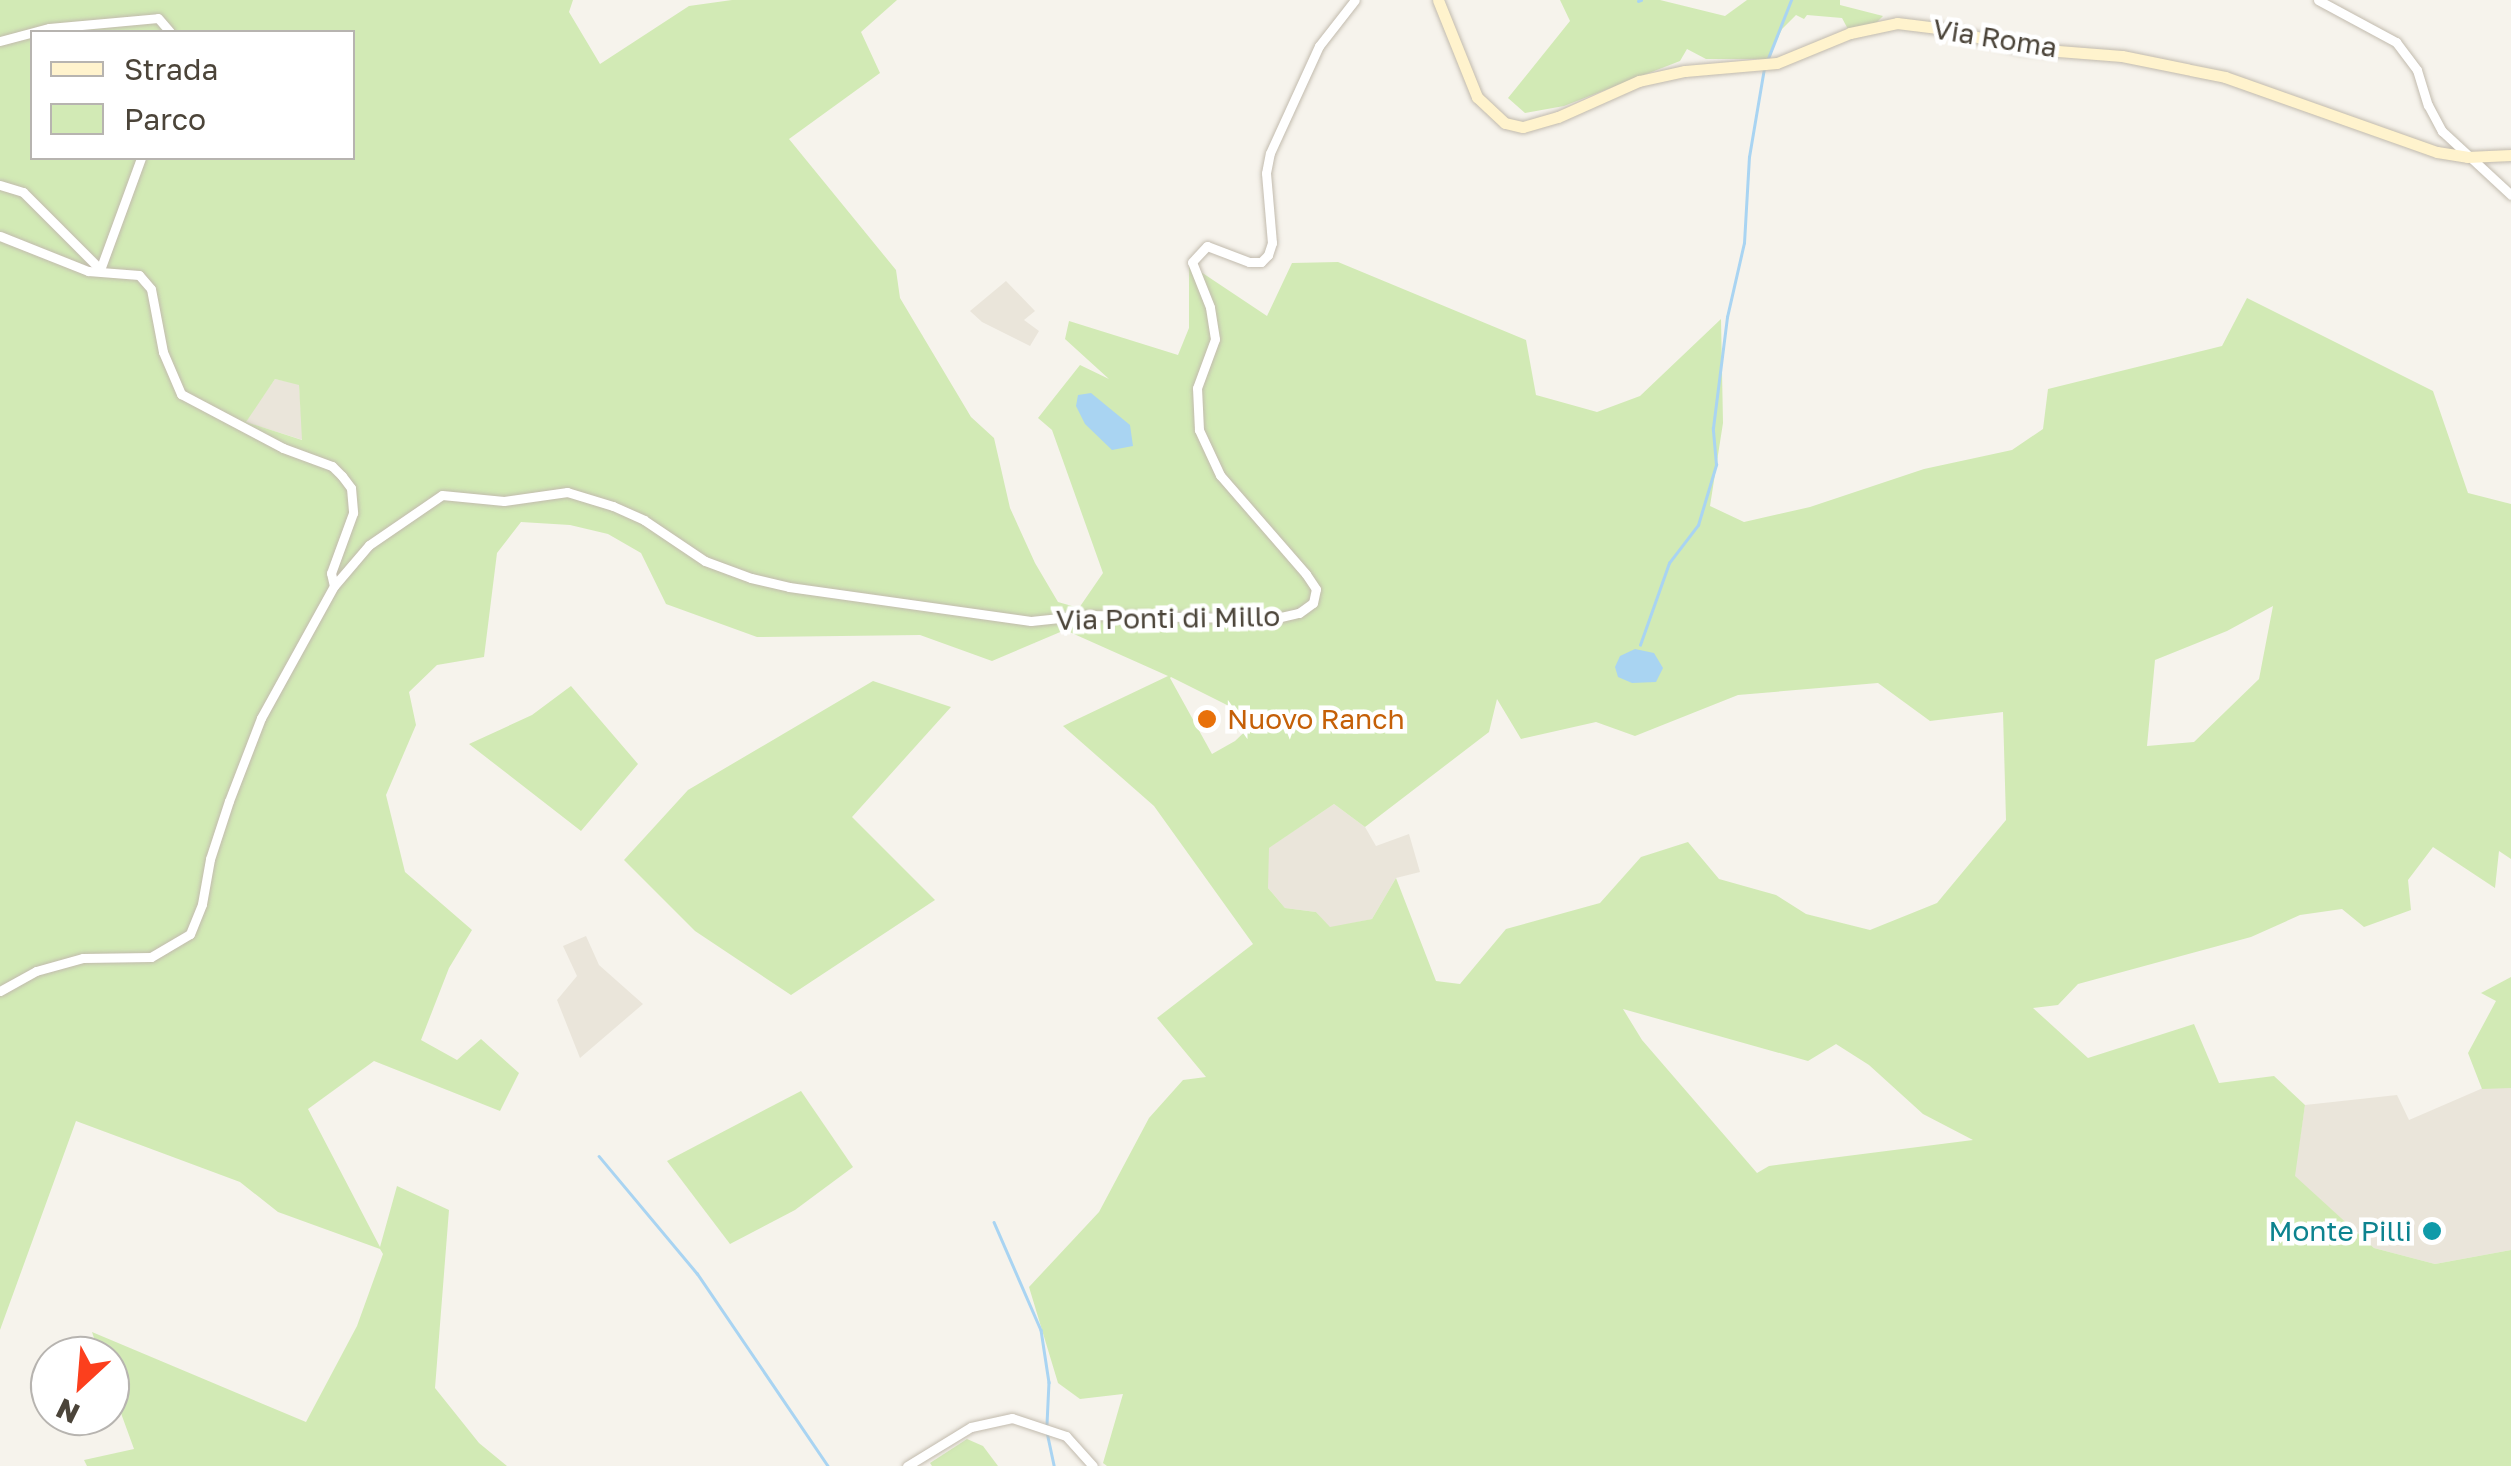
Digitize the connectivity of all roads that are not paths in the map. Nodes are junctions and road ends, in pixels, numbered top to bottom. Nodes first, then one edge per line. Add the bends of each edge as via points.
1 (1355, 0) edge
2 (1438, 0) edge
3 (2318, 0) edge
4 (41, 30) edge
5 (168, 30) edge
6 (30, 33) edge
7 (0, 41) edge
8 (2511, 156) edge
9 (2467, 158) junction
10 (140, 160) edge
11 (0, 185) edge
12 (2511, 195) edge
13 (0, 236) edge
14 (100, 270) junction
15 (334, 586) junction
16 (0, 991) edge
17 (906, 1466) edge
18 (1093, 1466) edge

1 - 15 street, Via Ponti di Millo via 1320,43 1270,153 1268,255 1249,262 1208,246 1192,262 1216,339 1197,388 1199,430 1220,475 1316,590 1313,604 1299,613 1272,620 1088,615 1040,621 789,588 705,561 644,520 568,492 504,502 442,495 368,545
2 - 9 main road, Via Roma via 1465,77 1506,124 1541,124 1640,81 1777,63 1897,23 2225,77
3 - 9 street via 2396,42 2417,70 2442,131
4 - 5 street via 158,18
6 - 7 street
8 - 9 main road, Via Roma
9 - 12 street
10 - 14 street
11 - 14 street via 22,192
13 - 14 street via 72,266
14 - 15 street via 147,280 163,352 181,394 332,466 351,488 353,512 333,567
15 - 16 street via 261,718 190,934 151,958 83,958 36,970
17 - 18 street via 971,1427 1012,1418 1066,1436

